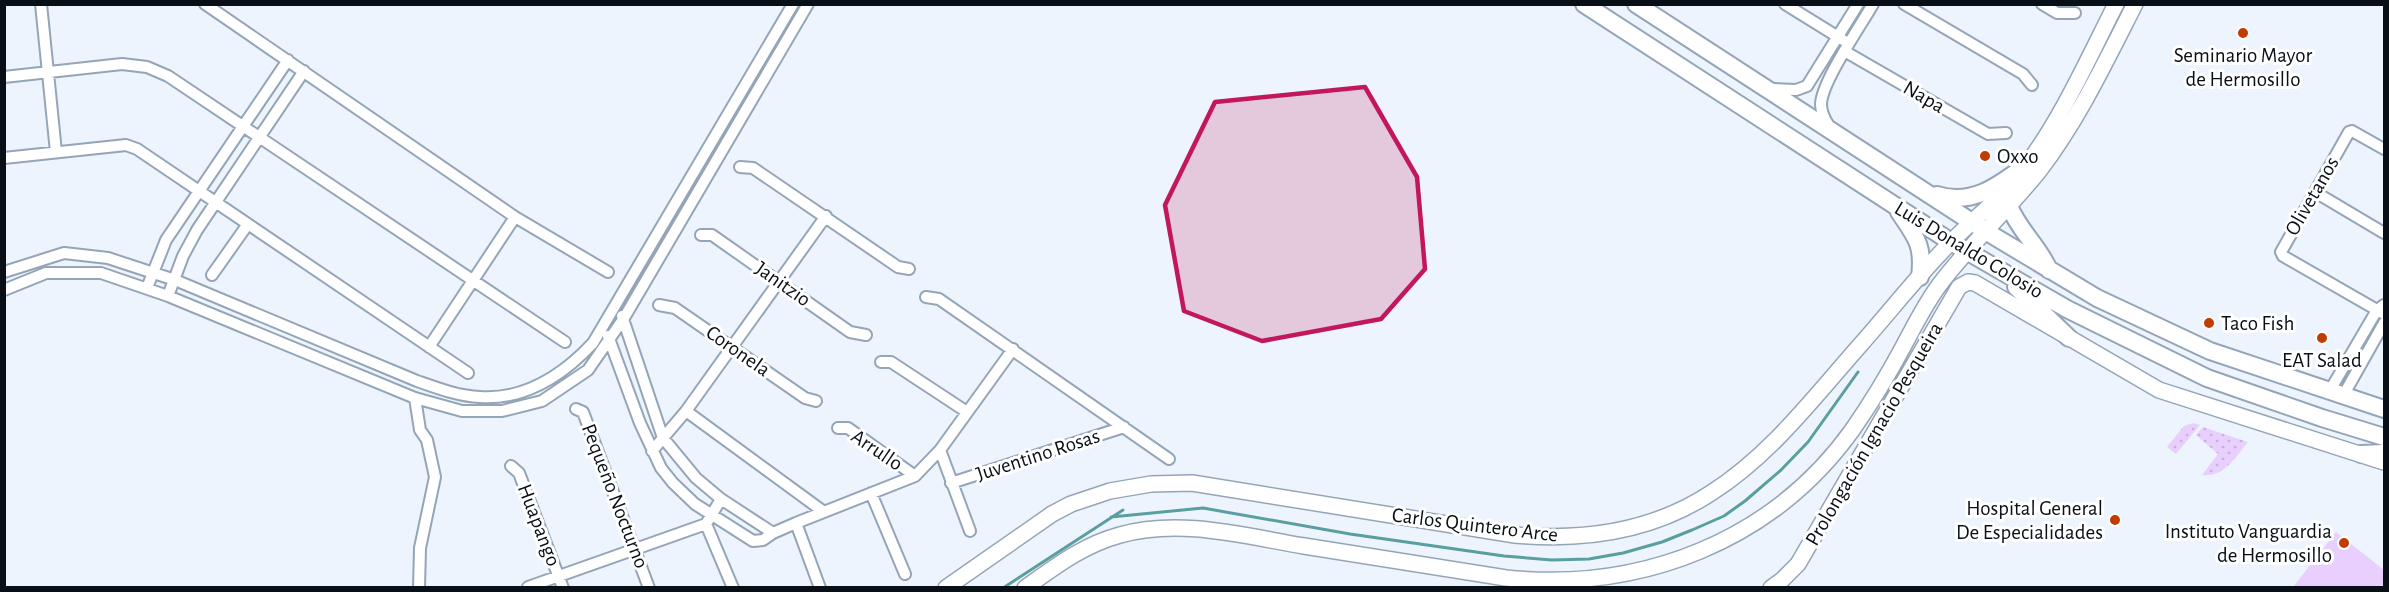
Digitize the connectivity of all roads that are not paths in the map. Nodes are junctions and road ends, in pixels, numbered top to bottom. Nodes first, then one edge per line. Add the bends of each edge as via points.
1 (41, 4) edge
2 (206, 4) edge
3 (793, 4) edge
4 (808, 4) edge
5 (1584, 4) edge
6 (1636, 4) edge
7 (1785, 4) edge
8 (1858, 4) edge
9 (1873, 4) edge
10 (1904, 4) edge
11 (2042, 4) edge
12 (2116, 4) edge
13 (2125, 4) edge
14 (2135, 4) edge
15 (2075, 13) dead end
16 (2126, 22) junction
17 (1684, 36) junction
18 (1839, 38) junction
19 (1848, 48) junction
20 (1662, 56) junction
21 (288, 60) junction
22 (304, 71) junction
23 (48, 72) junction
24 (4, 77) edge
25 (745, 84) junction
26 (2032, 85) dead end
27 (1763, 88) junction
28 (758, 90) junction
29 (243, 126) junction
30 (1830, 129) junction
31 (2006, 133) dead end
32 (260, 137) junction
33 (2385, 149) edge
34 (56, 152) junction
35 (4, 158) edge
36 (2025, 166) junction
37 (740, 167) dead end
38 (199, 191) junction
39 (1923, 191) junction
40 (2315, 192) junction
41 (214, 201) junction
42 (1893, 204) junction
43 (2009, 206) junction
44 (826, 216) junction
45 (515, 217) junction
46 (1973, 222) junction
47 (248, 225) junction
48 (1987, 232) junction
49 (2385, 233) edge
50 (701, 235) dead end
51 (1951, 242) junction
52 (1967, 252) junction
53 (1996, 268) junction
54 (909, 269) dead end
55 (152, 271) junction
56 (2050, 271) junction
57 (4, 272) edge
58 (608, 272) dead end
59 (212, 275) dead end
60 (1920, 277) junction
61 (175, 280) junction
62 (473, 281) junction
63 (780, 281) junction
64 (147, 288) junction
65 (4, 290) edge
66 (168, 296) junction
67 (926, 297) dead end
68 (659, 305) dead end
69 (614, 307) junction
70 (2382, 310) edge
71 (624, 318) junction
72 (2385, 323) edge
73 (603, 327) junction
74 (866, 335) dead end
75 (2068, 338) junction
76 (610, 340) junction
77 (565, 342) dead end
78 (1903, 346) junction
79 (429, 347) junction
80 (732, 347) junction
81 (1012, 349) junction
82 (881, 362) dead end
83 (468, 373) dead end
84 (1905, 378) junction
85 (2336, 394) junction
86 (415, 398) junction
87 (816, 401) dead end
88 (2385, 409) edge
89 (576, 410) dead end
90 (686, 411) junction
91 (967, 412) junction
92 (1124, 427) junction
93 (838, 428) dead end
94 (2385, 436) edge
95 (663, 438) junction
96 (940, 450) junction
97 (652, 451) junction
98 (2385, 453) edge
99 (2361, 454) junction
100 (1169, 459) dead end
101 (2385, 462) edge
102 (511, 466) dead end
103 (915, 476) junction
104 (951, 483) junction
105 (871, 493) junction
106 (721, 499) junction
107 (824, 512) junction
108 (709, 519) junction
109 (796, 523) junction
110 (970, 531) dead end
111 (773, 533) junction
112 (635, 550) junction
113 (905, 574) dead end
114 (1631, 575) junction
115 (1510, 579) junction
116 (561, 582) edge
117 (528, 587) edge
118 (419, 588) edge
119 (649, 588) edge
120 (734, 588) edge
121 (820, 588) edge
122 (946, 588) edge
123 (1025, 588) edge
124 (1547, 588) edge
125 (1621, 588) edge
126 (1770, 588) edge

1 - 23 street
2 - 21 street
3 - 25 street
4 - 28 street
5 - 20 main road, Luis Donaldo Colosio
6 - 17 main road, Luis Donaldo Colosio
7 - 18 street, Napa
8 - 18 street
9 - 19 street
10 - 26 street via 2023,74
11 - 15 street via 2057,13
12 - 36 main road, Carlos Quintero Arce via 2053,123
13 - 16 main road
14 - 16 main road
16 - 43 main road via 2073,121 2040,170
17 - 20 main road via 1666,42
17 - 27 main road, Luis Donaldo Colosio
18 - 19 street, Napa
18 - 27 street via 1807,86 1796,90
19 - 30 street via 1821,102
19 - 31 street, Napa via 1988,134
20 - 42 main road, Luis Donaldo Colosio
21 - 22 street
21 - 29 street
22 - 32 street
22 - 45 street
23 - 24 street
23 - 29 street via 122,64 147,67 168,76
23 - 34 street
25 - 28 street
25 - 69 street
27 - 30 main road, Luis Donaldo Colosio
28 - 71 street
29 - 32 street
29 - 38 street
30 - 39 main road, Luis Donaldo Colosio
32 - 41 street
32 - 62 street
33 - 40 street, Olivetanos via 2350,131
34 - 35 street
34 - 38 street via 126,145
36 - 39 main road via 1991,189 1967,199 1955,200
36 - 46 main road, Carlos Quintero Arce
37 - 44 street via 753,168
38 - 41 street
38 - 55 street via 166,240
39 - 46 main road, Luis Donaldo Colosio
40 - 49 street
40 - 70 street, Olivetanos via 2281,255
41 - 47 street
41 - 61 street via 183,256
42 - 51 main road, Luis Donaldo Colosio
42 - 60 main road via 1917,236 1921,249
43 - 48 main road
43 - 56 main road
44 - 54 street via 898,267
44 - 63 street
45 - 58 street
45 - 62 street
46 - 48 main road, Luis Donaldo Colosio
46 - 51 main road, Carlos Quintero Arce
47 - 59 street
47 - 79 street
48 - 52 main road
48 - 56 main road, Luis Donaldo Colosio
50 - 63 street, Janitzio via 712,235
51 - 52 main road, Luis Donaldo Colosio
51 - 60 main road, Carlos Quintero Arce
52 - 53 main road, Luis Donaldo Colosio
52 - 78 main road via 1926,303
53 - 75 main road
53 - 94 main road, Luis Donaldo Colosio via 2067,309 2207,378
55 - 57 street via 108,258 64,253
55 - 61 street
55 - 64 street
56 - 85 main road, Luis Donaldo Colosio via 2126,313 2210,351
60 - 122 main road, Carlos Quintero Arce via 1753,463 1704,497 1642,524 1592,535 1541,537 1213,485 1151,484 1090,497 1052,514
61 - 66 street
61 - 73 street via 417,381 480,397 503,396 549,381 575,362
62 - 77 street
62 - 79 street
63 - 74 street, Janitzio via 850,332
63 - 80 street
64 - 65 street via 101,273 46,273
64 - 66 street
66 - 86 street
67 - 81 street via 939,299
68 - 80 street, Coronela via 675,308
69 - 71 street
69 - 73 street
70 - 85 street
71 - 76 street
71 - 95 street
72 - 85 street
73 - 76 street
75 - 84 main road, Prolongación Ignacio Pesqueira via 1975,283 1965,282
75 - 99 main road via 2159,390
76 - 86 street via 588,370 542,401 502,411 462,411
76 - 97 street
78 - 84 main road
78 - 114 main road via 1854,428 1815,475 1769,516 1740,535 1689,558
79 - 83 street
80 - 87 street, Coronela
80 - 90 street
81 - 91 street
81 - 92 street
82 - 91 street via 891,362
84 - 126 main road, Prolongación Ignacio Pesqueira via 1798,564
85 - 88 main road, Luis Donaldo Colosio
86 - 118 street via 420,430 427,440 435,477 420,548
89 - 112 street, Pequeño Nocturno via 583,412
90 - 95 street
90 - 107 street
91 - 96 street
92 - 100 street
92 - 104 street, Juventino Rosas
93 - 103 street, Arrullo via 848,428
95 - 97 street
95 - 106 street via 696,478
96 - 103 street
96 - 104 street
97 - 108 street via 673,483
98 - 99 main road
99 - 101 main road
102 - 116 street, Huapango via 519,473
103 - 105 street
104 - 110 street
105 - 107 street
105 - 113 street
106 - 108 street
106 - 111 street
107 - 109 street
108 - 111 street via 753,541
108 - 112 street
108 - 120 street
109 - 111 street
109 - 121 street
112 - 116 street
112 - 119 street, Pequeño Nocturno
114 - 115 main road via 1571,582
114 - 125 main road
115 - 123 main road via 1173,527 1122,534 1089,546
115 - 124 main road
116 - 117 street

